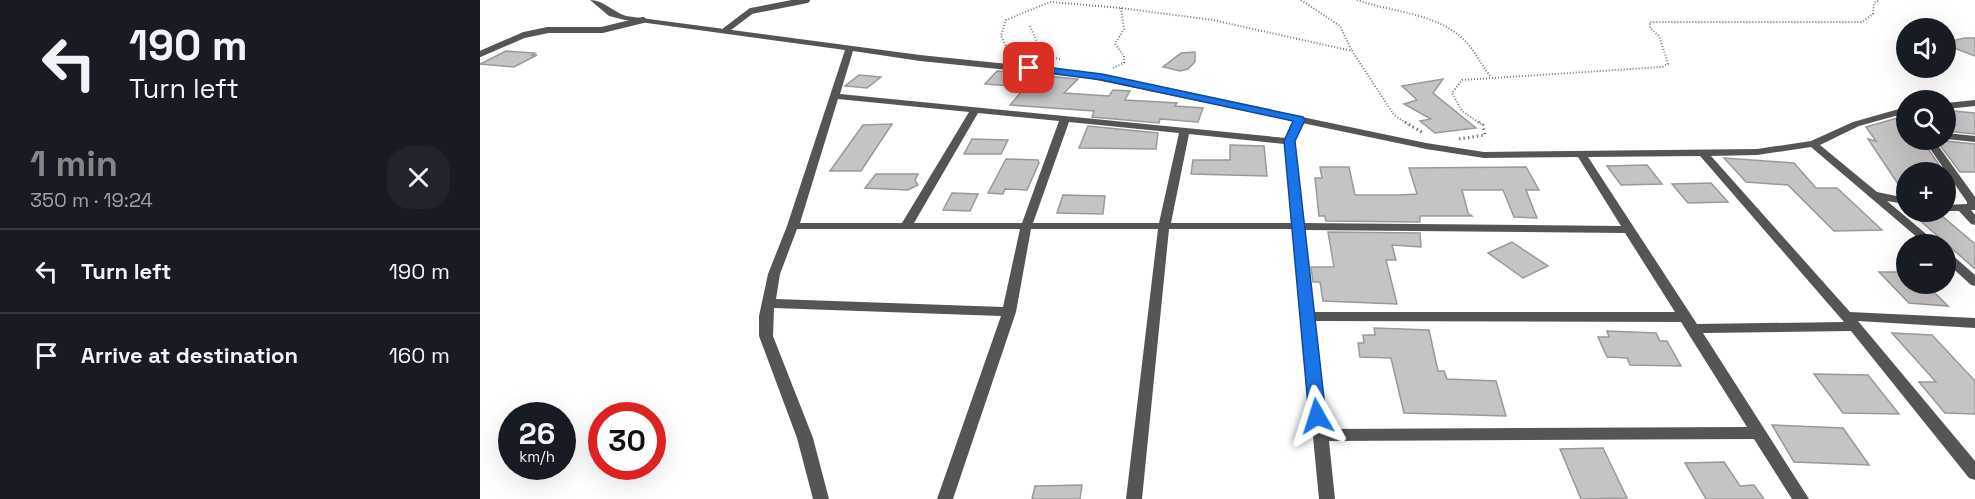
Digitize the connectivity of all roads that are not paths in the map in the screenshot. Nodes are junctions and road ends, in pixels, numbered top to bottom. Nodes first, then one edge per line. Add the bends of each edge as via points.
1 (594, 0) edge
2 (765, 0) edge
3 (807, 0) edge
4 (751, 11) junction
5 (643, 20) junction
6 (726, 30) junction
7 (850, 47) junction
8 (480, 54) edge
9 (834, 96) junction
10 (1975, 103) edge
11 (1956, 105) edge
12 (975, 110) junction
13 (1896, 114) edge
14 (1065, 119) junction
15 (1299, 120) junction
16 (1185, 130) junction
17 (1956, 137) edge
18 (1975, 140) edge
19 (1289, 141) junction
20 (1813, 144) junction
21 (1936, 150) edge
22 (1706, 155) junction
23 (1582, 156) junction
24 (1875, 195) junction
25 (1896, 199) edge
26 (1956, 207) edge
27 (1962, 207) junction
28 (1975, 222) edge
29 (793, 226) junction
30 (906, 226) junction
31 (1164, 226) junction
32 (1297, 226) junction
33 (1026, 227) junction
34 (1630, 230) junction
35 (1920, 234) edge
36 (1956, 264) edge
37 (1972, 277) edge
38 (769, 303) junction
39 (1009, 312) junction
40 (1307, 316) junction
41 (1850, 321) junction
42 (1689, 323) junction
43 (1975, 323) edge
44 (1759, 433) junction
45 (1320, 435) junction
46 (1975, 473) edge
47 (821, 499) edge
48 (945, 499) edge
49 (1134, 499) edge
50 (1327, 499) edge
51 (1801, 499) edge

1 - 5 street via 612,14
2 - 4 lane
3 - 4 lane
4 - 6 lane
5 - 6 street
5 - 8 lane via 602,30 524,34
6 - 7 street
7 - 9 street
7 - 15 street via 1102,77
9 - 12 street
9 - 29 street
10 - 11 street
12 - 14 street
12 - 30 street
13 - 20 street via 1856,124
14 - 16 street
14 - 33 street
15 - 19 street
15 - 23 street via 1469,153
16 - 19 street
16 - 31 street
17 - 18 street
19 - 32 street
20 - 22 street
20 - 24 street
21 - 27 street via 1971,198 1973,207
22 - 23 street
22 - 41 street
23 - 34 street
24 - 25 street
24 - 35 street
26 - 27 street
27 - 28 street
29 - 30 street
29 - 38 street via 774,274
30 - 33 street
31 - 32 street
31 - 33 street
31 - 49 street
32 - 34 street
32 - 40 street
33 - 39 street
34 - 42 street
36 - 37 street
38 - 39 street
38 - 47 street via 766,336 805,438
39 - 48 street
40 - 42 street
40 - 45 street
41 - 42 street
41 - 43 street
41 - 46 street
42 - 44 street
44 - 45 street
44 - 51 street
45 - 50 street

